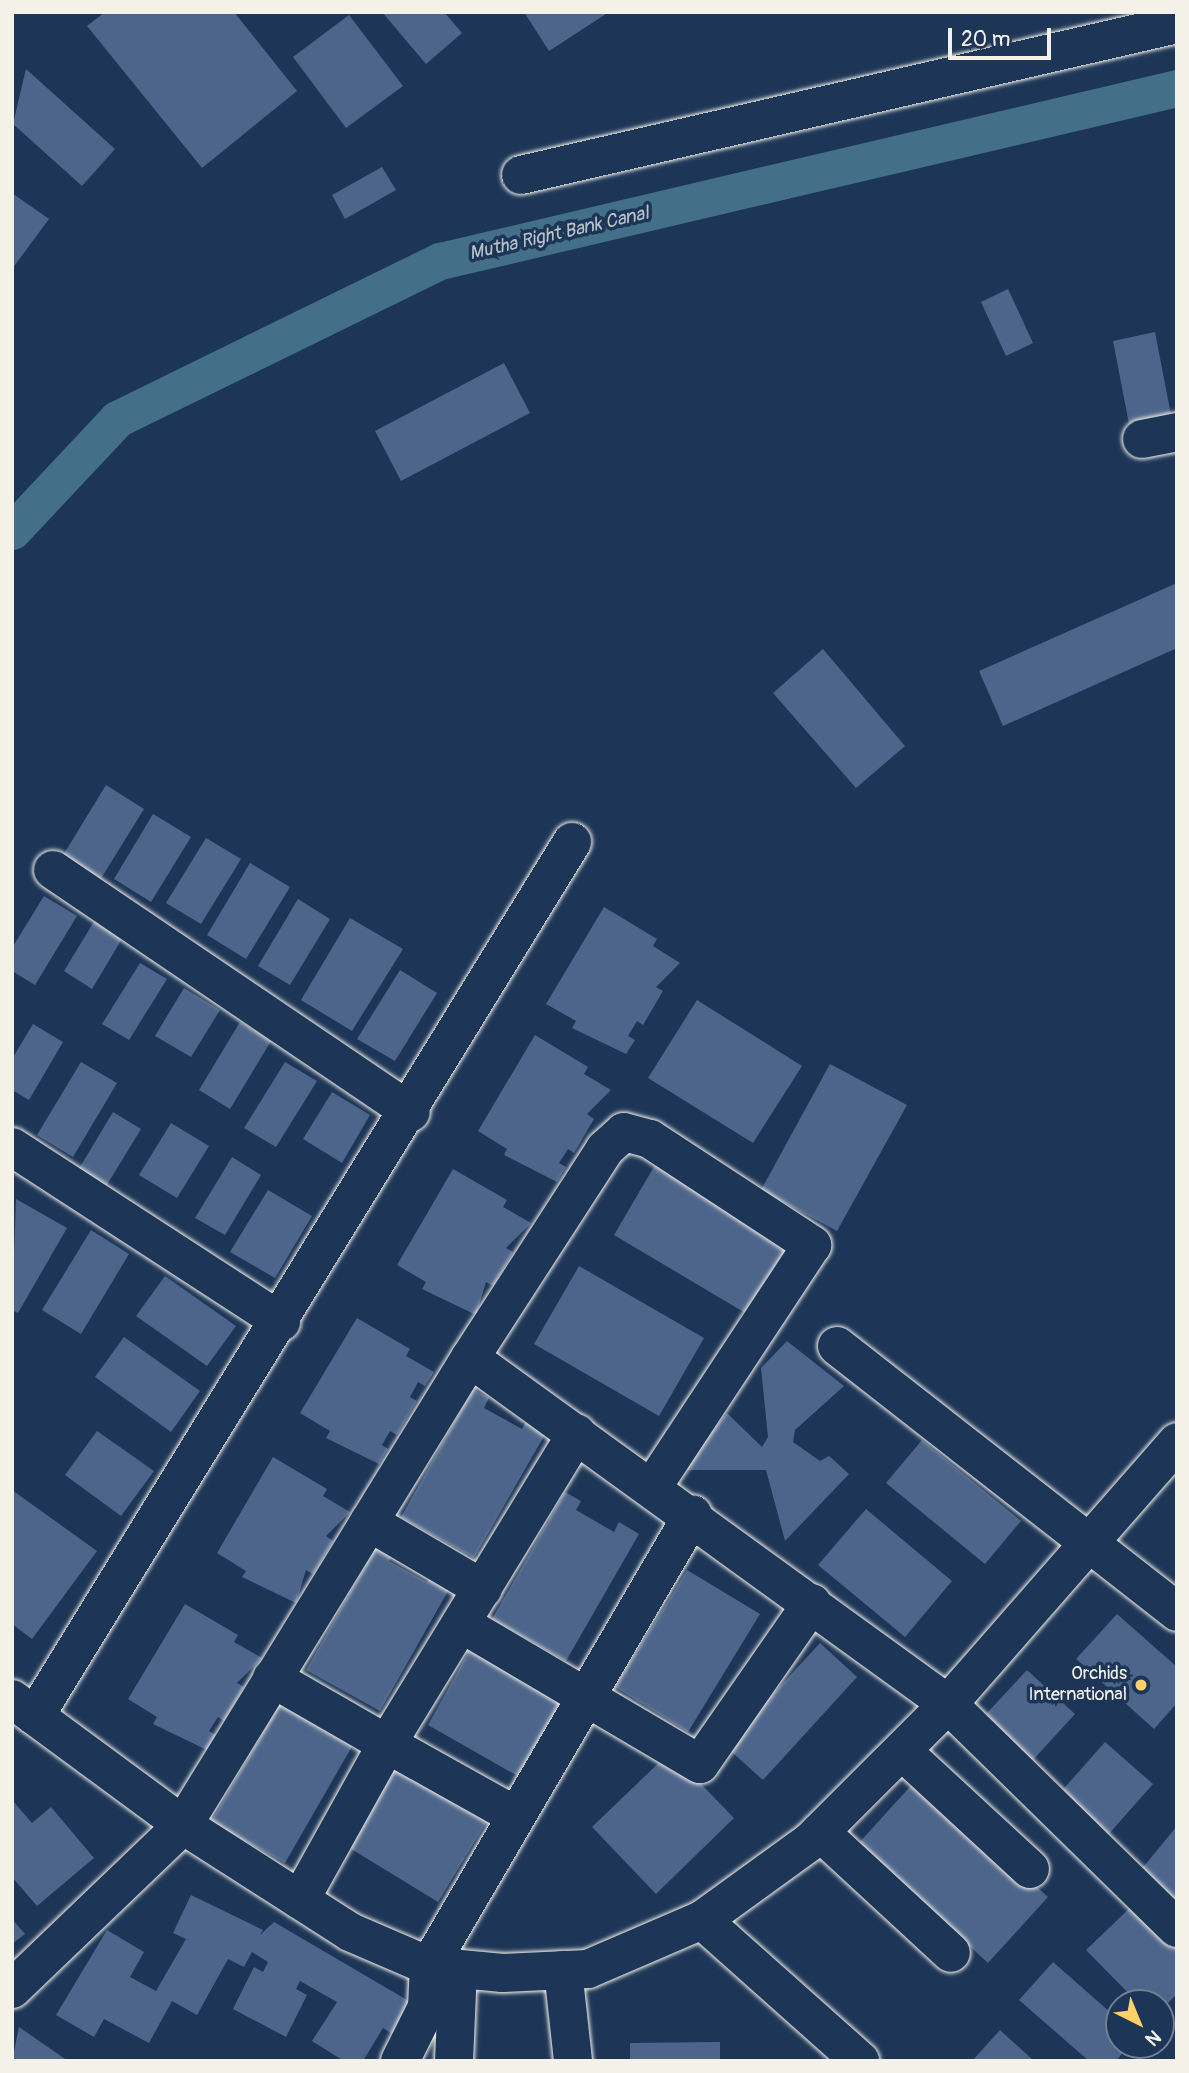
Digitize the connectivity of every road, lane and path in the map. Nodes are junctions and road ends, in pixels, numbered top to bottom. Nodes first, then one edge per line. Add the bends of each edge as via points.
1 (1177, 24) edge
2 (521, 175) dead end
3 (572, 842) dead end
4 (53, 870) dead end
5 (411, 1112) junction
6 (12, 1147) edge
7 (281, 1322) junction
8 (837, 1346) dead end
9 (470, 1358) junction
10 (577, 1433) junction
11 (1173, 1454) edge
12 (653, 1486) junction
13 (693, 1514) junction
14 (369, 1522) junction
15 (1091, 1540) junction
16 (483, 1589) junction
17 (812, 1603) junction
18 (1177, 1612) edge
19 (462, 1624) junction
20 (272, 1678) junction
21 (585, 1698) junction
22 (948, 1704) junction
23 (24, 1708) edge
24 (387, 1744) junction
25 (902, 1751) junction
26 (516, 1816) junction
27 (183, 1825) junction
28 (820, 1832) junction
29 (1030, 1869) dead end
30 (300, 1900) junction
31 (702, 1920) junction
32 (1177, 1928) edge
33 (951, 1953) dead end
34 (443, 1967) junction
35 (563, 1970) junction
36 (12, 1989) edge
37 (400, 2061) edge
38 (454, 2061) edge
39 (573, 2061) edge
40 (860, 2061) edge

1 - 2 street
3 - 5 street
4 - 5 street
5 - 7 street
6 - 7 street
7 - 23 street
8 - 15 street
9 - 10 street
9 - 12 street via 605,1149 624,1132 650,1139 812,1245
9 - 14 street
10 - 12 street
10 - 16 street
11 - 15 street
12 - 13 street
13 - 17 street
13 - 21 street
14 - 16 street
14 - 20 street
15 - 18 street
15 - 22 street
16 - 19 street
17 - 21 street via 700,1763
17 - 22 street
19 - 21 street
19 - 24 street
20 - 24 street
20 - 27 street
21 - 26 street
22 - 25 street
22 - 32 street
23 - 27 street
24 - 26 street
24 - 30 street
25 - 28 street
25 - 29 street
26 - 34 street
27 - 30 street
27 - 36 street
28 - 31 street
28 - 33 street
30 - 34 street via 350,1932
31 - 35 street via 588,1969
31 - 40 street
34 - 35 street
34 - 37 street
34 - 38 street
35 - 39 street

